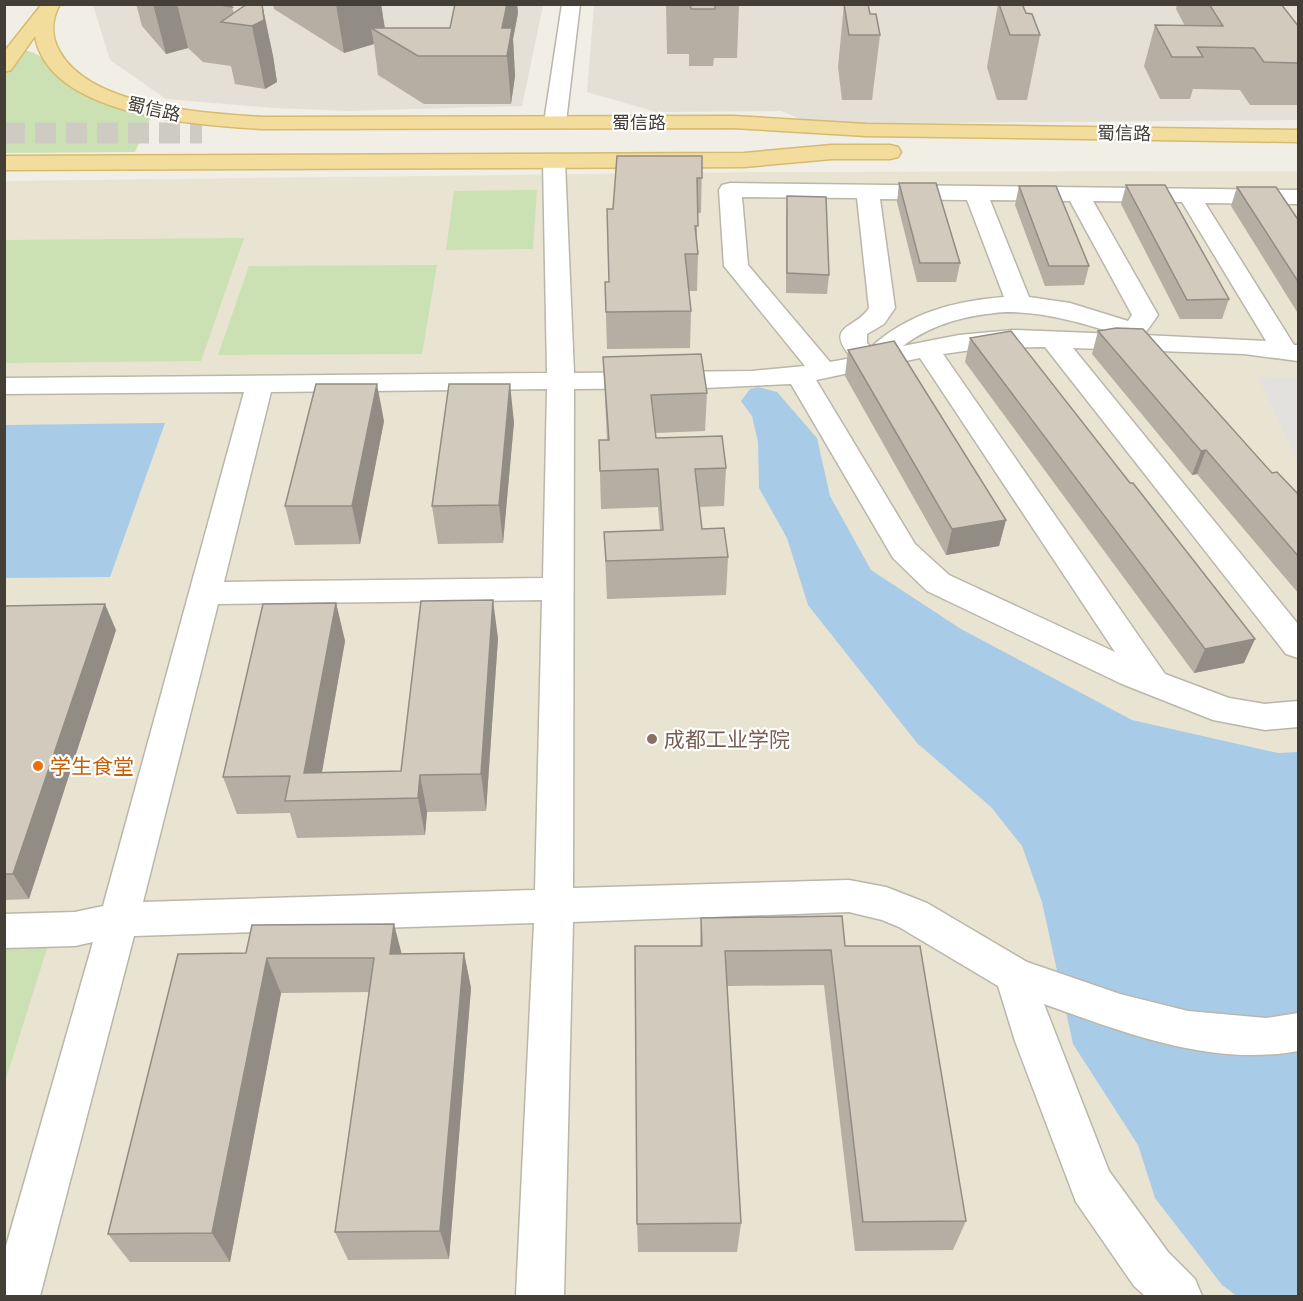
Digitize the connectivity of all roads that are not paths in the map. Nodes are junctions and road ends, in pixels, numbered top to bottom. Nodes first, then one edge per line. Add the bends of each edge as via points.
1 (571, 4) edge
2 (43, 8) edge
3 (4, 44) edge
4 (4, 66) edge
5 (555, 122) junction
6 (866, 130) junction
7 (200, 133) junction
8 (1299, 136) edge
9 (1299, 151) edge
10 (832, 152) junction
11 (554, 162) junction
12 (4, 163) edge
13 (164, 163) junction
14 (868, 192) junction
15 (976, 193) junction
16 (1078, 194) junction
17 (1189, 195) junction
18 (1299, 197) edge
19 (1020, 305) junction
20 (1130, 336) junction
21 (1052, 339) junction
22 (927, 349) junction
23 (1292, 352) edge
24 (870, 362) junction
25 (811, 373) junction
26 (561, 381) junction
27 (260, 383) junction
28 (4, 386) edge
29 (558, 589) junction
30 (205, 593) junction
31 (1299, 646) edge
32 (1153, 682) junction
33 (1299, 714) edge
34 (554, 905) junction
35 (120, 920) junction
36 (4, 931) edge
37 (1014, 975) junction
38 (1299, 1032) edge
39 (16, 1296) edge
40 (540, 1296) edge
41 (1178, 1296) edge

1 - 5 street
2 - 3 main road
2 - 4 main road
2 - 7 main road, 蜀信路 via 43,34 55,63 87,88 121,102 173,115
5 - 6 main road, 蜀信路 via 733,122
5 - 7 main road, 蜀信路 via 263,123
6 - 7 main road via 737,134
6 - 8 main road, 蜀信路
7 - 10 main road
7 - 13 main road via 162,136 156,155
9 - 10 main road, 蜀信路
10 - 11 main road, 蜀信路 via 744,160
11 - 13 main road, 蜀信路
11 - 26 street
12 - 13 main road, 蜀信路
14 - 15 street
14 - 24 street via 882,308 875,319 854,331 854,344
14 - 25 street via 730,190 736,266
15 - 16 street
15 - 19 street
16 - 17 street
16 - 20 street via 1145,315
17 - 18 street
17 - 23 street
19 - 20 street via 1058,308
19 - 24 street via 979,306 943,315 912,328
20 - 21 street
20 - 23 street
21 - 22 street via 980,339
21 - 31 street
22 - 24 street
22 - 32 street
24 - 25 street
25 - 26 street via 704,380
25 - 32 street via 904,551 938,583
26 - 27 street
26 - 29 street
27 - 28 street
27 - 30 street
29 - 30 street
29 - 34 street
30 - 35 street
32 - 33 street via 1225,711 1265,717
34 - 35 street
34 - 37 street via 849,896 913,915
34 - 40 street
35 - 36 street via 75,929
35 - 39 street
37 - 38 street via 1119,1013 1188,1030 1266,1037
37 - 41 street via 1092,1186 1151,1269

